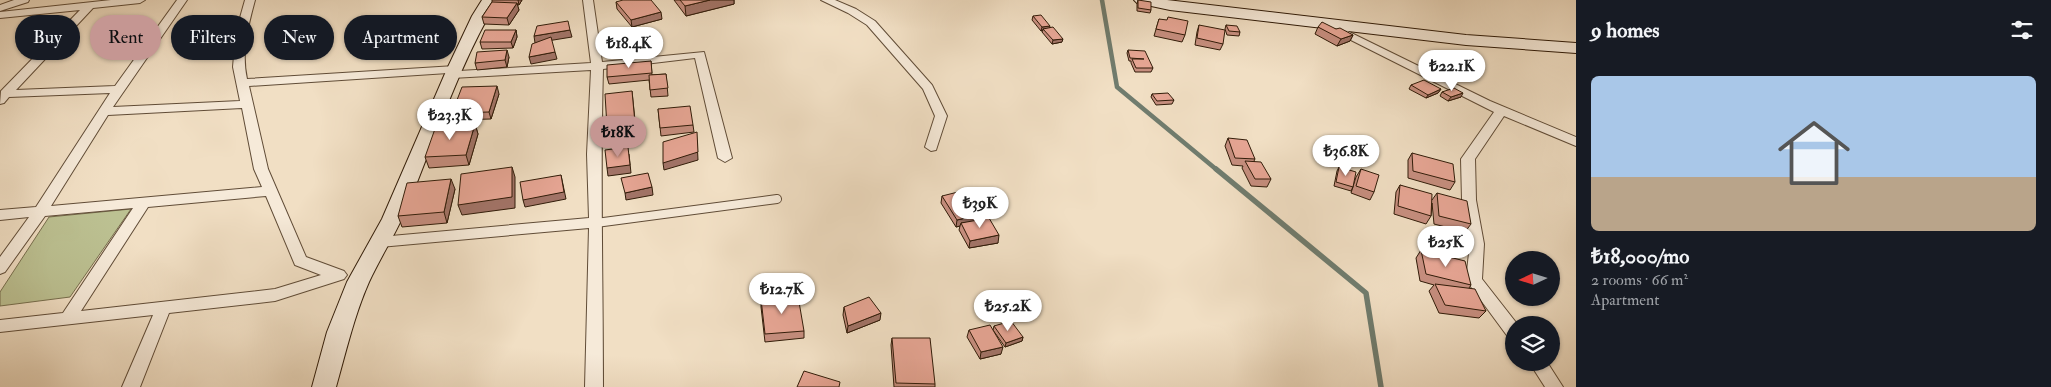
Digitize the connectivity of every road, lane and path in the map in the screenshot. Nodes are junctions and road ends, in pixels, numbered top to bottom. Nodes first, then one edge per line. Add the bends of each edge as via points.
1 (24, 0) edge
2 (140, 0) edge
3 (182, 0) edge
4 (250, 0) edge
5 (490, 0) edge
6 (588, 0) edge
7 (826, 0) edge
8 (1142, 0) edge
9 (89, 6) junction
10 (0, 8) edge
11 (0, 15) edge
12 (1328, 24) junction
13 (1576, 48) edge
14 (597, 66) junction
15 (454, 72) junction
16 (242, 84) junction
17 (119, 89) junction
18 (3, 97) edge
19 (246, 104) junction
20 (105, 110) junction
21 (1501, 111) junction
22 (1576, 142) edge
23 (932, 147) dead end
24 (725, 158) dead end
25 (270, 191) junction
26 (777, 199) dead end
27 (144, 202) junction
28 (41, 211) junction
29 (0, 215) edge
30 (596, 223) junction
31 (380, 242) junction
32 (0, 268) edge
33 (338, 274) junction
34 (358, 282) junction
35 (164, 307) junction
36 (68, 318) junction
37 (1505, 320) edge
38 (0, 326) edge
39 (1542, 371) edge
40 (131, 387) edge
41 (324, 387) edge
42 (594, 387) edge
43 (1554, 387) edge

1 - 10 street
2 - 9 street
3 - 17 street
4 - 16 street via 241,32 239,67
5 - 15 street
6 - 14 street
7 - 23 street via 872,23 928,88 941,116
8 - 12 street
9 - 11 street
9 - 18 street
12 - 13 street via 1466,40
12 - 21 street
14 - 15 street
14 - 24 street via 700,54
14 - 30 street
15 - 16 street
15 - 31 street
16 - 19 street
17 - 18 street
17 - 20 street
19 - 20 street
19 - 25 street via 261,168
20 - 28 street
21 - 22 street
21 - 37 street via 1468,159 1469,200 1477,244 1474,280
25 - 27 street
25 - 33 street via 300,261
26 - 30 lane
27 - 28 street
27 - 36 street
28 - 29 street
28 - 32 street
30 - 31 street
30 - 42 street
31 - 34 street
33 - 34 street
33 - 35 street via 275,295
34 - 41 street via 339,332
35 - 36 street
35 - 40 street
36 - 38 street
39 - 43 street

